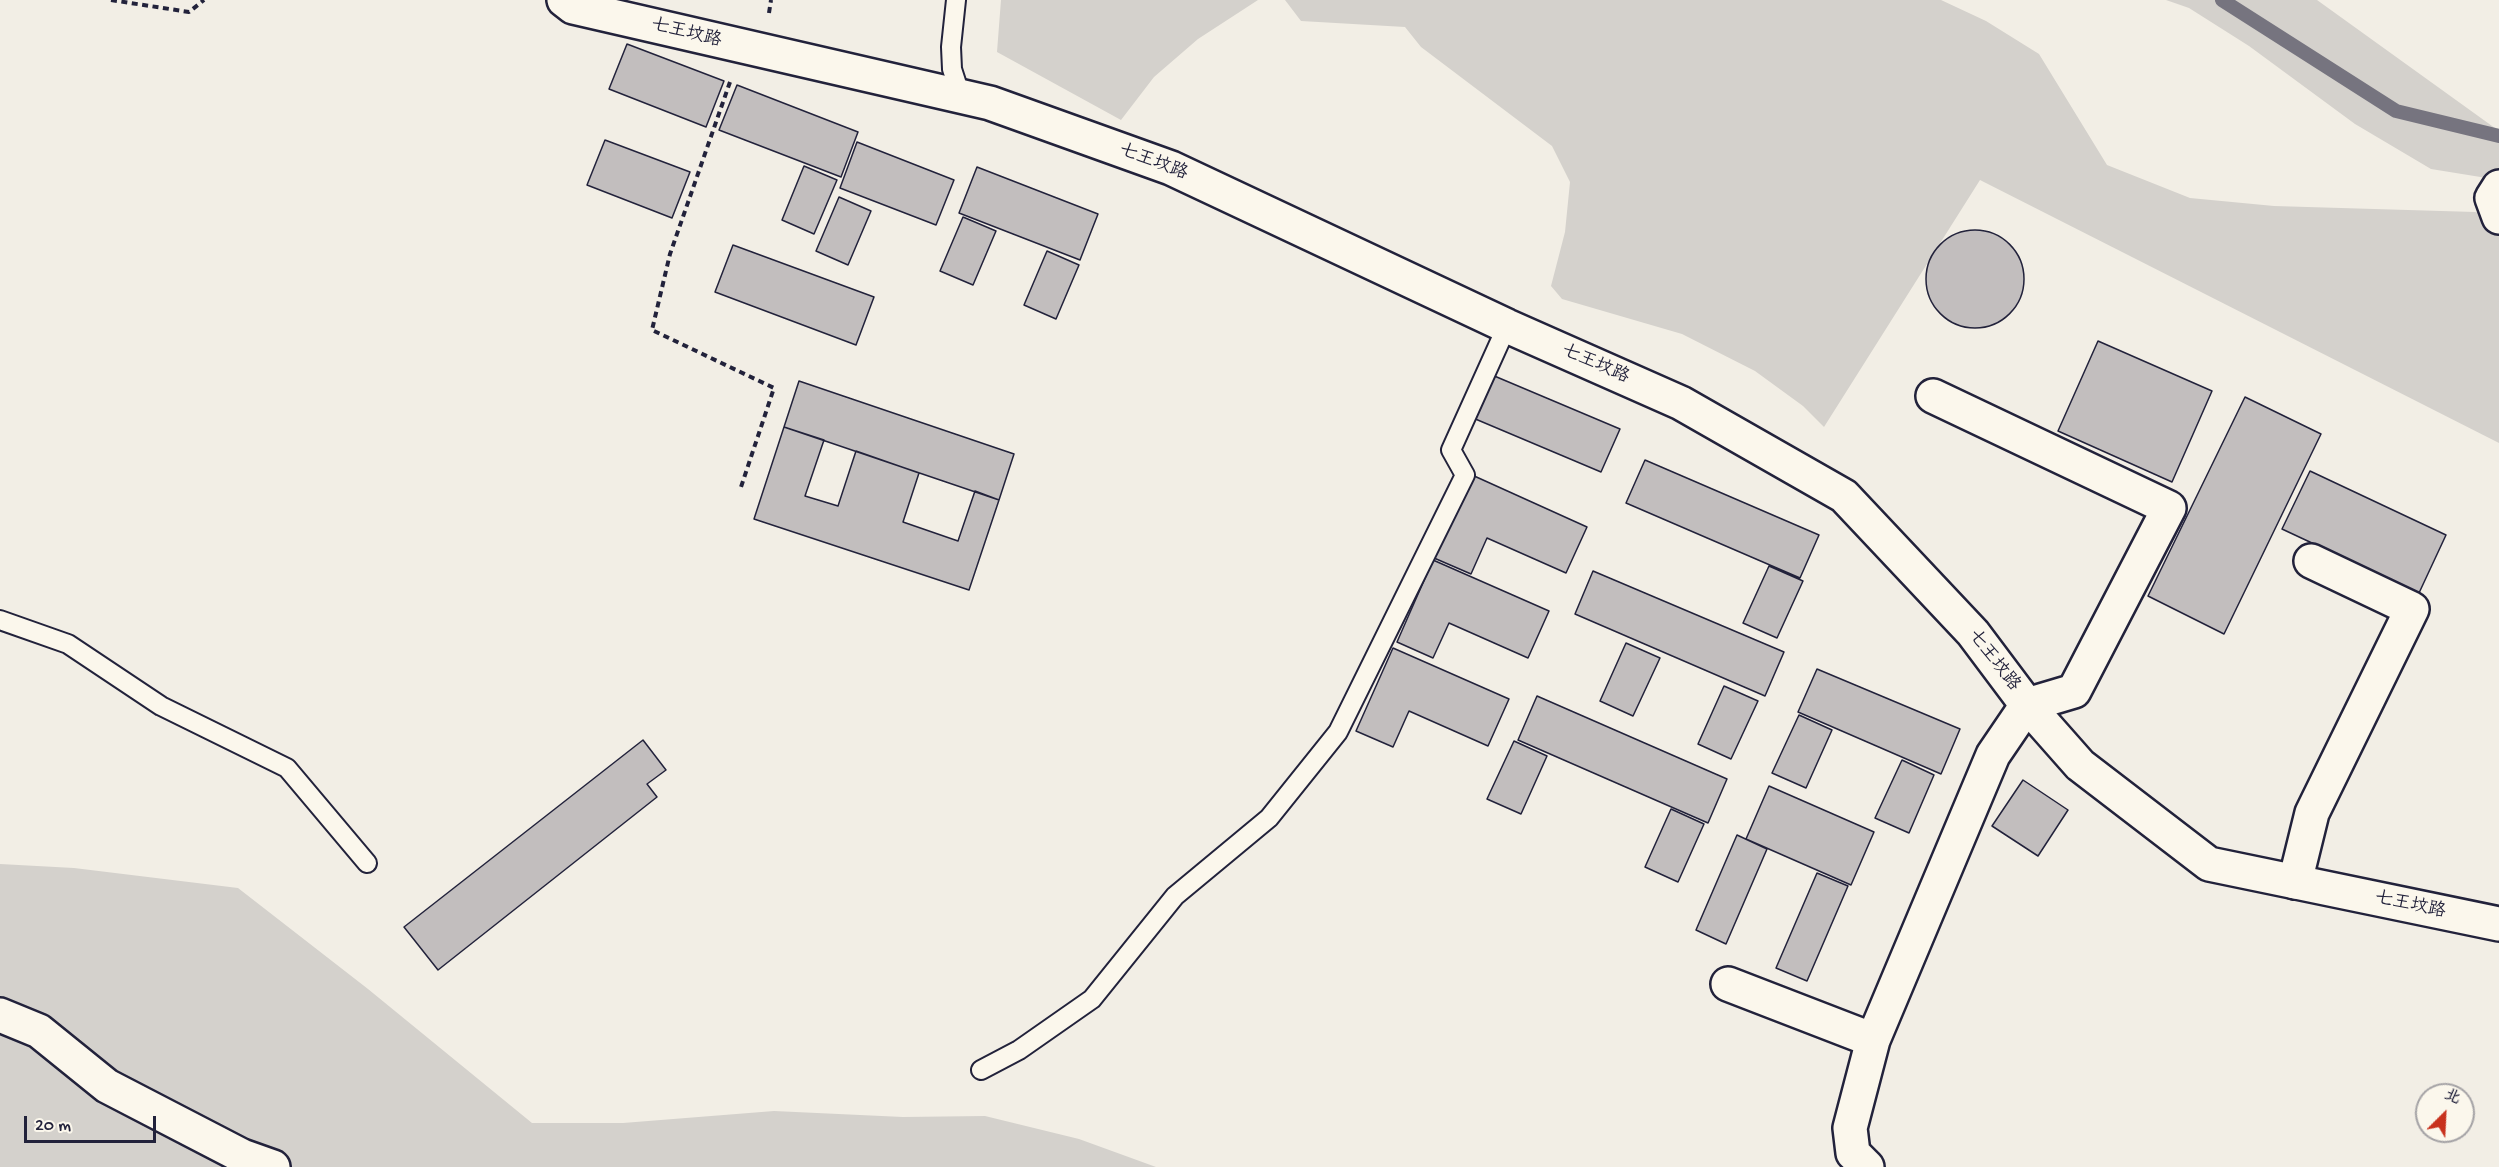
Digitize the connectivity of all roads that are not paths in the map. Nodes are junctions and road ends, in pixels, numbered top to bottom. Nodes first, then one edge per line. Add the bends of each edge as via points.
1 (564, 0) edge
2 (956, 0) edge
3 (961, 97) junction
4 (2499, 187) edge
5 (2499, 217) edge
6 (1507, 326) junction
7 (1933, 396) dead end
8 (2311, 561) dead end
9 (0, 620) edge
10 (2027, 705) junction
11 (367, 862) dead end
12 (2295, 882) junction
13 (2499, 924) edge
14 (1728, 984) dead end
15 (0, 1015) edge
16 (1873, 1040) junction
17 (981, 1070) dead end
18 (273, 1167) edge
19 (1867, 1167) edge

1 - 3 street, 七王坟路 via 573,7
2 - 3 lane via 952,69
3 - 6 street, 七王坟路 via 990,103 1171,168
4 - 5 street via 2492,198
6 - 10 street, 七王坟路 via 1682,403 1844,496 1973,633
6 - 17 lane via 1451,450 1465,475 1338,732 1269,818 1174,896 1092,999 1019,1050
7 - 10 street via 2169,508 2074,691
8 - 12 street via 2412,609 2312,813
9 - 11 lane via 68,644 161,706 287,768
10 - 12 street, 七王坟路 via 2079,765 2209,864
10 - 16 street via 1993,755
12 - 13 street, 七王坟路
14 - 16 street
15 - 18 street via 39,1030 107,1086 242,1156
16 - 19 street via 1850,1128 1853,1154

